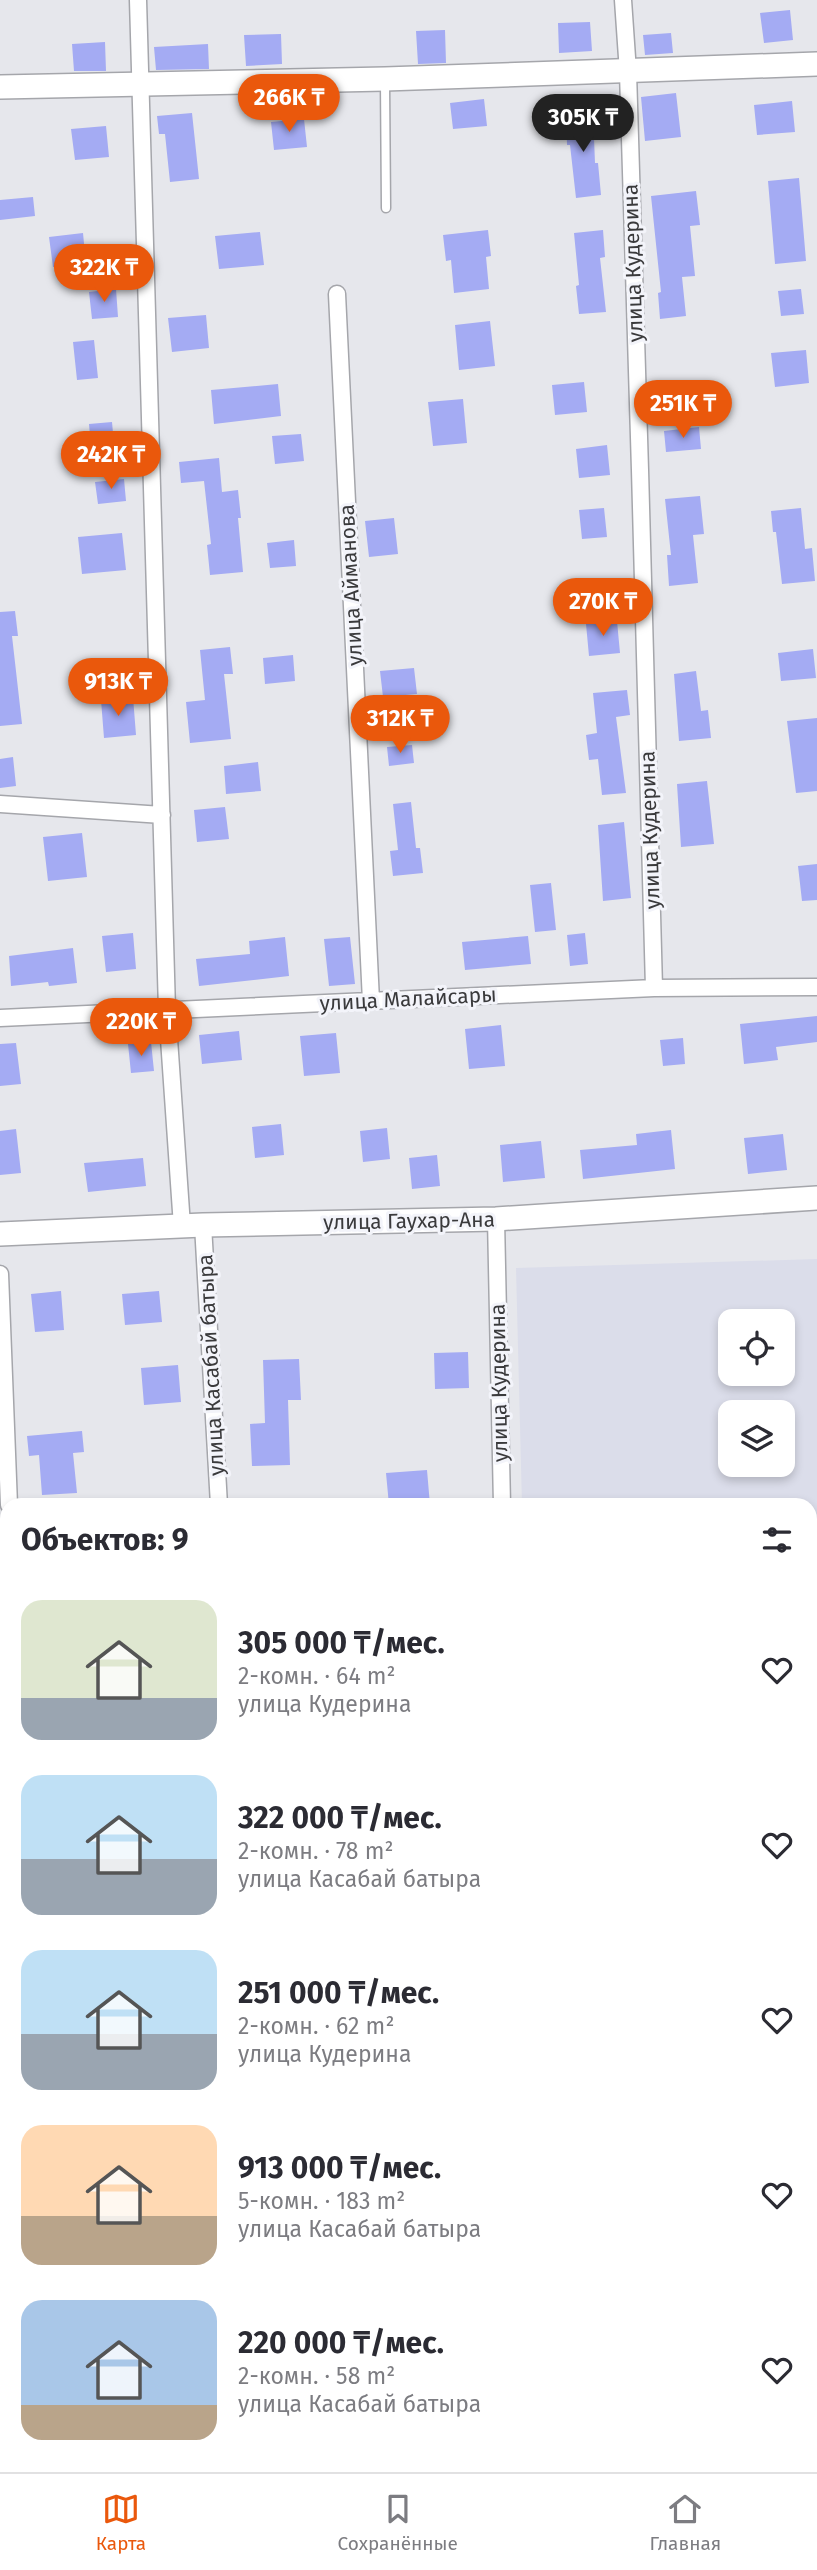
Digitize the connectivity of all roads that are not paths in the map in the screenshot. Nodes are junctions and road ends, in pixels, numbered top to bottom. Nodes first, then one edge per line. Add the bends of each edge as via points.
1 (138, 0) edge
2 (623, 0) edge
3 (817, 64) edge
4 (628, 72) junction
5 (385, 79) junction
6 (141, 82) junction
7 (0, 87) edge
8 (386, 208) dead end
9 (337, 294) dead end
10 (0, 804) edge
11 (162, 815) junction
12 (654, 988) junction
13 (817, 988) edge
14 (371, 1001) junction
15 (167, 1010) junction
16 (0, 1017) edge
17 (817, 1198) edge
18 (496, 1219) junction
19 (193, 1226) junction
20 (0, 1234) edge
21 (0, 1274) edge
22 (9, 1498) edge
23 (218, 1498) edge
24 (502, 1498) edge

1 - 6 street, улица Касабай батыра
2 - 4 street, улица Кудерина
3 - 4 street
4 - 5 street
4 - 12 street, улица Кудерина
5 - 6 street
5 - 8 lane
6 - 7 street
6 - 11 street, улица Касабай батыра
9 - 14 street, улица Айманова
10 - 11 street
11 - 15 street, улица Касабай батыра
12 - 13 street, улица Малайсары
12 - 14 street, улица Малайсары
14 - 15 street, улица Малайсары
15 - 16 street, улица Малайсары
15 - 19 street, улица Касабай батыра
17 - 18 street, улица Гаухар-Ана
18 - 19 street, улица Гаухар-Ана
18 - 24 street, улица Кудерина
19 - 20 street, улица Гаухар-Ана
19 - 23 street, улица Касабай батыра
21 - 22 street

